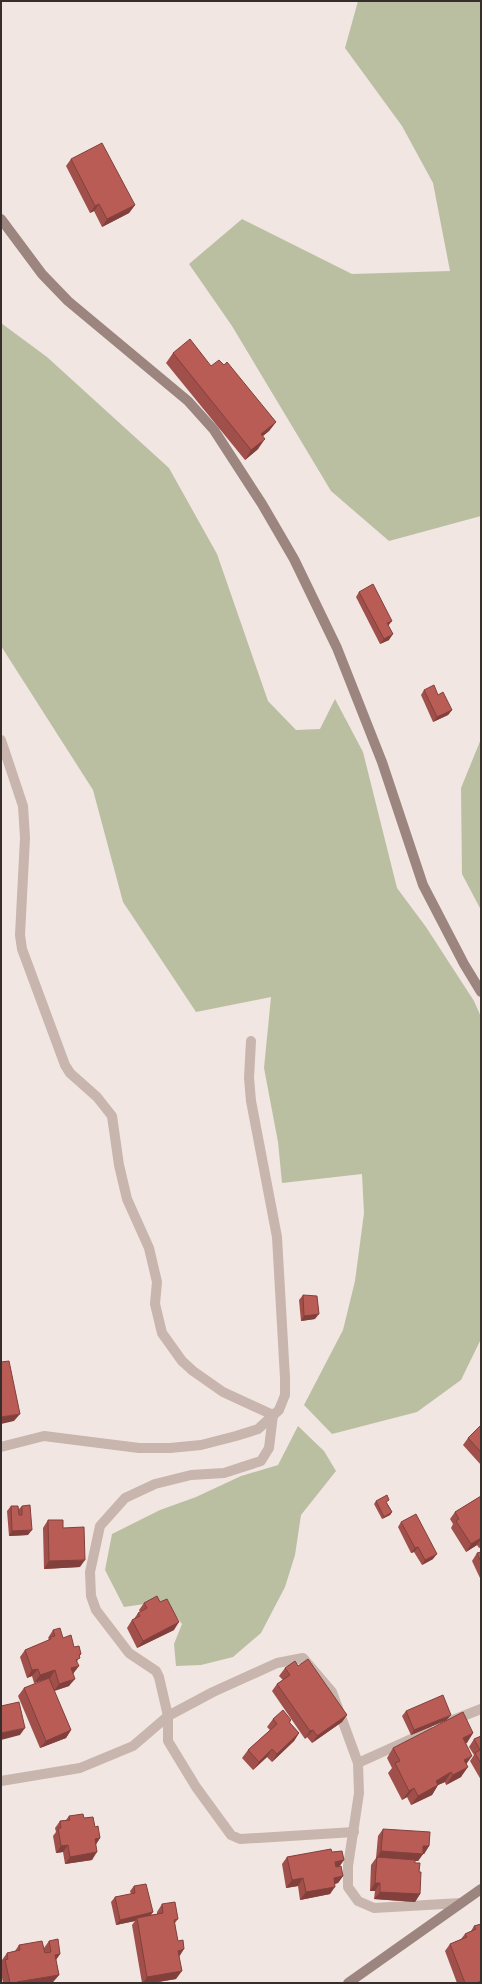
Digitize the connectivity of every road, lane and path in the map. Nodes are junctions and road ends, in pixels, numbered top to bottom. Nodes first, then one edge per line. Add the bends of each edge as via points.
1 (1, 219) edge
2 (1, 740) edge
3 (481, 992) edge
4 (251, 1041) dead end
5 (273, 1415) junction
6 (1, 1448) edge
7 (481, 1709) edge
8 (168, 1716) junction
9 (358, 1762) junction
10 (1, 1781) edge
11 (354, 1832) junction
12 (481, 1889) edge
13 (461, 1903) junction
14 (348, 1983) edge

1 - 3 main road via 42,274 68,301 188,401 214,430 262,504 294,559 337,648 382,762 423,885
2 - 5 street via 23,806 25,838 20,935 22,949 65,1065 112,1116 127,1199 149,1248 157,1282 155,1304 162,1333 182,1361 193,1371 223,1392
4 - 5 street via 249,1084 277,1237 285,1395 279,1410
5 - 6 street via 258,1429 201,1445 139,1448 44,1436
5 - 8 street via 269,1448 260,1461 224,1473 191,1475 155,1484 125,1498 100,1526 90,1572 96,1610 129,1653 156,1671
7 - 9 street
8 - 9 street via 277,1663 303,1658 332,1692
8 - 10 street via 133,1746 80,1768
8 - 11 street via 168,1741 196,1787 231,1835 240,1839
9 - 11 street via 359,1793
11 - 13 street via 348,1866 348,1887 358,1901 374,1908
12 - 13 main road
13 - 14 main road

